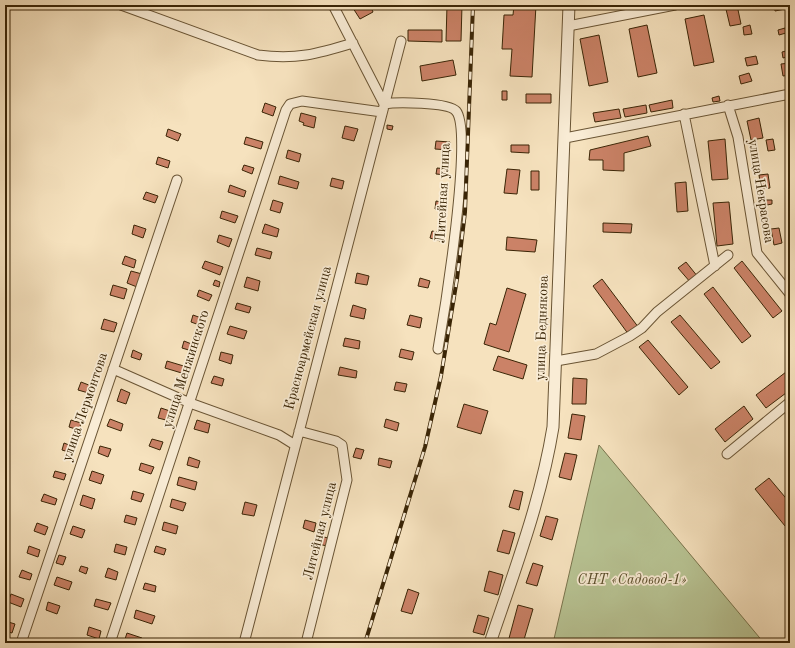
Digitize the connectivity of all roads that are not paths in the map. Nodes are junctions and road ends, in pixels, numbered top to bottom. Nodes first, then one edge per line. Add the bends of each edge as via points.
1 (120, 5) edge
2 (333, 5) edge
3 (569, 5) edge
4 (675, 5) edge
5 (568, 26) junction
6 (401, 41) dead end
7 (353, 43) junction
8 (790, 94) edge
9 (728, 106) junction
10 (383, 108) junction
11 (684, 114) junction
12 (565, 138) junction
13 (177, 180) dead end
14 (728, 255) dead end
15 (715, 266) junction
16 (790, 294) edge
17 (438, 349) dead end
18 (556, 361) junction
19 (113, 369) junction
20 (190, 402) junction
21 (790, 402) edge
22 (299, 431) junction
23 (295, 445) junction
24 (727, 454) dead end
25 (21, 643) edge
26 (110, 643) edge
27 (244, 643) edge
28 (306, 643) edge
29 (490, 643) edge

1 - 7 street via 258,55 279,58 307,56
2 - 7 street
3 - 5 street, улица Беднякова
4 - 5 street
5 - 12 street, улица Беднякова
6 - 10 street, Красноармейская улица
7 - 10 street
8 - 9 street
9 - 11 street
9 - 16 street, улица Некрасова via 738,137 757,253
10 - 17 street, Литейная улица via 402,101 451,108 459,115 461,149 456,236
10 - 20 street, улица Менжинского via 302,100 290,104 286,110
10 - 22 street, Красноармейская улица
11 - 12 street
11 - 15 street
12 - 18 street, улица Беднякова
13 - 19 street, улица Лермонтова
14 - 15 street
15 - 18 street via 630,336 596,354
18 - 29 street, улица Беднякова via 553,427 547,463 529,530
19 - 20 street
19 - 25 street, улица Лермонтова
20 - 23 street via 279,435
20 - 26 street, улица Менжинского
21 - 24 street
22 - 23 street, Красноармейская улица
22 - 28 street, Литейная улица via 342,445 347,480
23 - 27 street, Красноармейская улица

